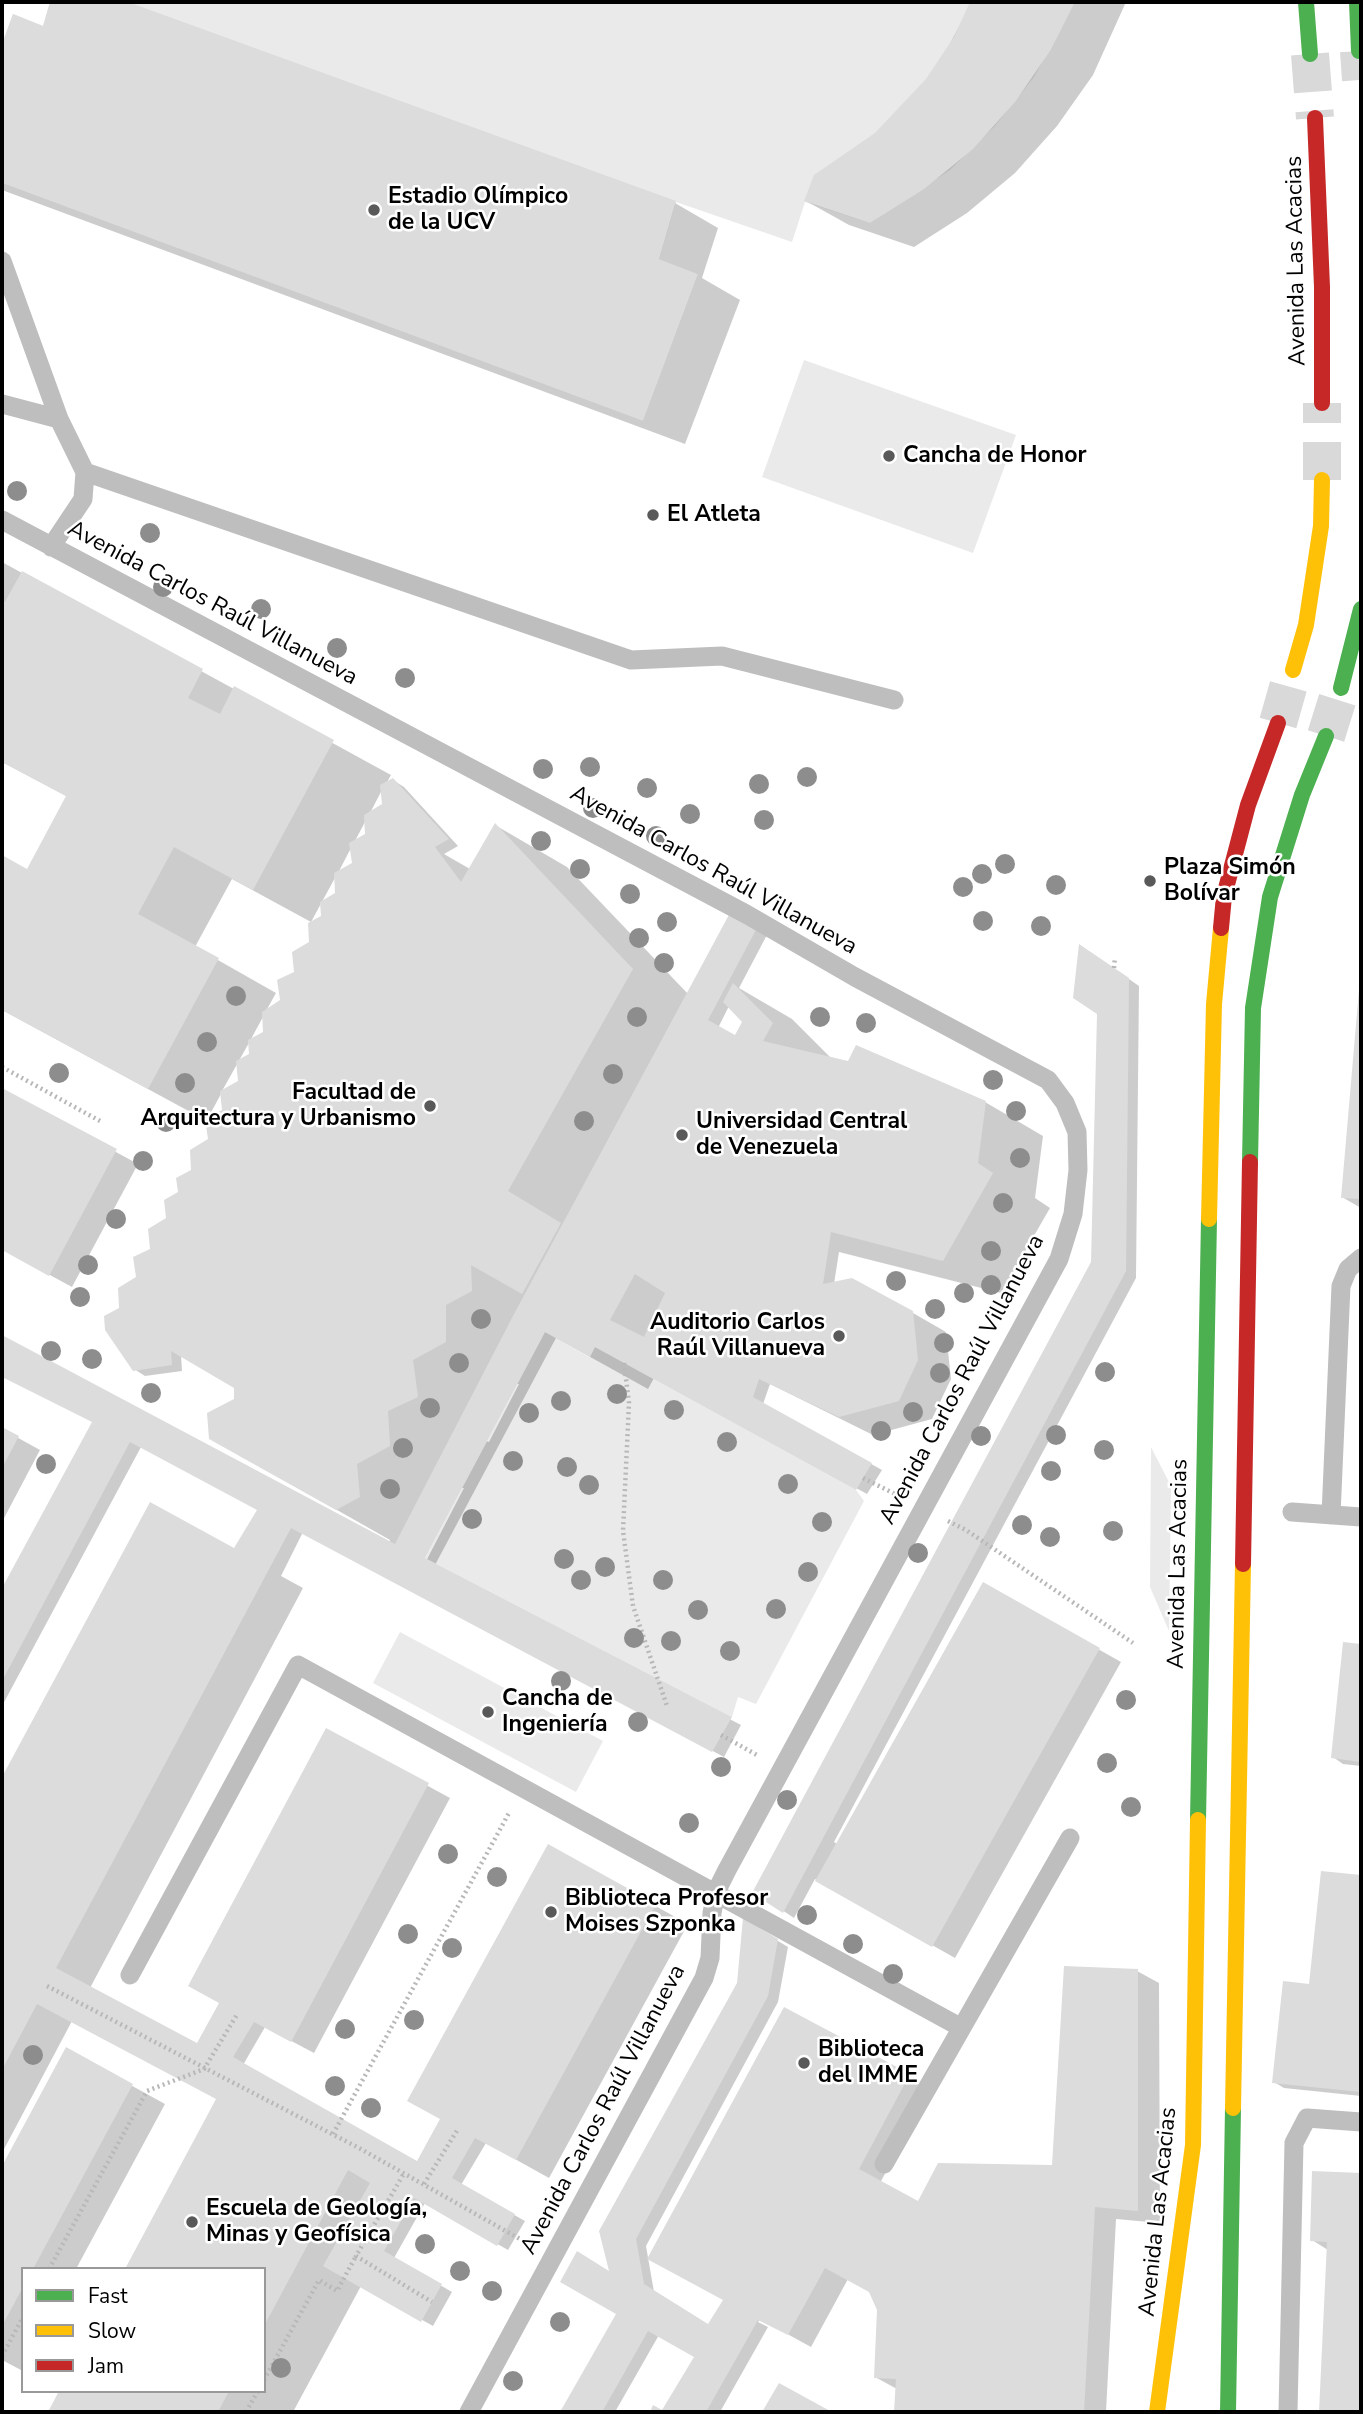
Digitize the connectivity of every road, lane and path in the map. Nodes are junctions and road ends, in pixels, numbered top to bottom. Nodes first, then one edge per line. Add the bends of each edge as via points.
1 (1306, 2) edge
2 (1357, 2) edge
3 (1359, 51) dead end
4 (1310, 54) tunnel mouth
5 (1315, 118) tunnel mouth
6 (2, 261) edge
7 (1322, 403) tunnel mouth
8 (2, 404) edge
9 (59, 419) junction
10 (85, 472) junction
11 (1322, 480) tunnel mouth
12 (2, 520) edge
13 (51, 547) junction
14 (1361, 609) edge
15 (1293, 670) tunnel mouth
16 (1341, 688) tunnel mouth
17 (894, 700) dead end
18 (1278, 723) tunnel mouth
19 (1326, 736) tunnel mouth
20 (1115, 957) dead end
21 (1114, 968) dead end
22 (2, 1067) edge
23 (100, 1121) dead end
24 (1361, 1258) edge
25 (624, 1363) dead end
26 (863, 1478) dead end
27 (924, 1509) junction
28 (1292, 1512) dead end
29 (1331, 1515) junction
30 (1361, 1517) edge
31 (1133, 1643) dead end
32 (667, 1706) dead end
33 (721, 1735) dead end
34 (783, 1769) junction
35 (514, 1804) dead end
36 (1070, 1838) dead end
37 (716, 1892) junction
38 (130, 1975) dead end
39 (47, 1986) dead end
40 (238, 2013) dead end
41 (960, 2027) junction
42 (204, 2069) junction
43 (1361, 2122) edge
44 (458, 2129) dead end
45 (332, 2134) junction
46 (884, 2164) dead end
47 (403, 2175) junction
48 (424, 2184) junction
49 (506, 2230) dead end
50 (356, 2256) junction
51 (50, 2267) edge
52 (432, 2302) dead end
53 (21, 2322) edge
54 (2, 2356) edge
55 (266, 2376) edge
56 (257, 2393) edge
57 (246, 2412) edge
58 (469, 2412) edge
59 (1157, 2412) edge
60 (1228, 2412) edge
61 (1288, 2412) edge

1 - 4 main road
2 - 3 main road
5 - 7 main road, Avenida Las Acacias
6 - 9 lane
8 - 9 lane
9 - 10 lane
10 - 13 lane via 83,499
10 - 17 lane via 631,660 722,656
11 - 15 main road via 1321,526 1306,625
12 - 13 lane, Avenida Carlos Raúl Villanueva
13 - 27 lane, Avenida Carlos Raúl Villanueva via 746,914 1048,1080 1065,1103 1077,1132 1073,1214 1059,1259
14 - 16 main road
18 - 59 main road, Avenida Las Acacias via 1248,805 1224,896 1214,1004 1193,2145
19 - 60 main road via 1270,897 1253,1008
20 - 21 path
22 - 23 path
24 - 29 lane via 1348,1269 1341,1286
25 - 32 path via 629,1403 623,1531 633,1606
26 - 27 path
27 - 31 path via 966,1530
27 - 34 lane, Avenida Carlos Raúl Villanueva
28 - 29 lane
29 - 30 lane
33 - 34 path
34 - 37 lane, Avenida Carlos Raúl Villanueva
35 - 45 path
36 - 41 lane
37 - 38 lane via 298,1665
37 - 41 lane
37 - 58 lane, Avenida Carlos Raúl Villanueva via 704,1978
39 - 42 path
40 - 42 path
41 - 46 lane
42 - 45 path
42 - 51 path via 147,2091
43 - 61 lane via 1307,2118 1294,2143
44 - 48 path
45 - 47 path
47 - 48 path
47 - 50 path
48 - 49 path
50 - 52 path
50 - 55 path via 337,2291 319,2280
53 - 54 path
56 - 57 path

